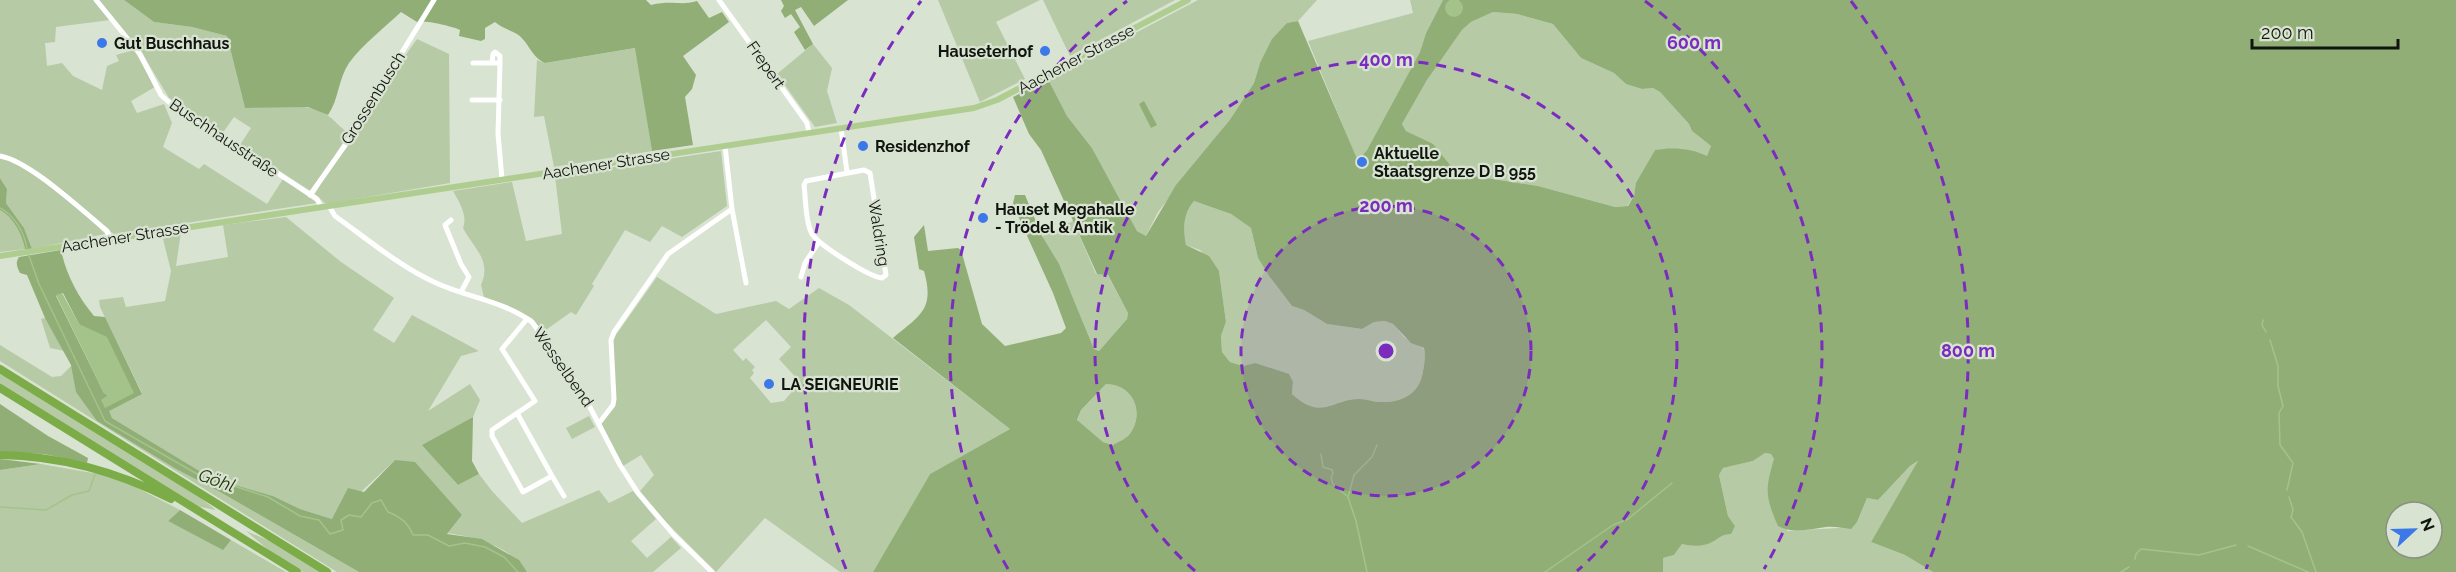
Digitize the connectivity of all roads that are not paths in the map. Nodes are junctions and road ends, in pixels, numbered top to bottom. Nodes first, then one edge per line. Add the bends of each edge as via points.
1 (96, 0) edge
2 (434, 0) edge
3 (720, 0) edge
4 (1188, 0) edge
5 (473, 63) dead end
6 (492, 63) junction
7 (500, 63) junction
8 (472, 100) dead end
9 (500, 100) junction
10 (841, 128) junction
11 (809, 133) junction
12 (725, 146) junction
13 (0, 156) edge
14 (847, 172) junction
15 (502, 179) junction
16 (310, 195) junction
17 (329, 206) junction
18 (321, 207) junction
19 (732, 208) junction
20 (451, 220) dead end
21 (110, 239) junction
22 (819, 242) junction
23 (0, 256) edge
24 (801, 277) dead end
25 (747, 284) dead end
26 (461, 292) junction
27 (527, 318) junction
28 (0, 369) edge
29 (0, 388) edge
30 (517, 413) junction
31 (599, 423) junction
32 (0, 455) edge
33 (552, 476) junction
34 (564, 496) dead end
35 (172, 497) junction
36 (297, 572) edge
37 (327, 572) edge
38 (712, 572) edge

1 - 16 street, Buschhausstraße via 140,54 161,95
2 - 16 street, Grossenbusch via 346,144
3 - 11 street, Frepert via 807,123
4 - 10 main road, Aachener Strasse via 986,105
5 - 6 street
6 - 7 street
6 - 7 street via 495,52
7 - 9 street
8 - 9 street
9 - 15 street
10 - 11 main road, Aachener Strasse
10 - 14 street
11 - 12 main road, Aachener Strasse
12 - 15 main road, Aachener Strasse
12 - 19 street
13 - 21 street via 62,193 107,231
14 - 22 street, Waldring via 810,179 804,185 810,231
14 - 22 street, Waldring via 870,173 886,275 871,275
15 - 17 main road, Aachener Strasse
16 - 18 street, Buschhausstraße
17 - 18 main road, Aachener Strasse
17 - 26 street, Wesselbend via 335,216 422,276
18 - 21 main road, Aachener Strasse
19 - 25 street
19 - 31 street via 668,254 614,332 613,405
20 - 26 street via 445,225 469,277
21 - 23 main road, Aachener Strasse
22 - 24 street
26 - 27 street, Wesselbend
27 - 30 street via 502,349 534,401
27 - 31 street, Wesselbend via 554,350
28 - 37 highway
29 - 35 highway
30 - 33 street
30 - 33 street via 492,430 494,443 523,492
31 - 38 street, Wesselbend via 638,494
32 - 35 highway via 38,456 97,468
33 - 34 street
35 - 36 highway

